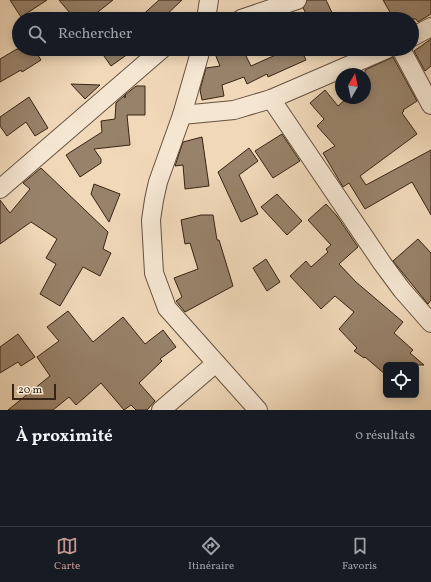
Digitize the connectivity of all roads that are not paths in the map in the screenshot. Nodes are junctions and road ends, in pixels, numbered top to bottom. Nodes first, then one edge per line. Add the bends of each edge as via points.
1 (297, 0) edge
2 (262, 12) edge
3 (431, 27) edge
4 (419, 33) edge
5 (154, 56) edge
6 (199, 56) edge
7 (371, 56) edge
8 (405, 56) edge
9 (271, 99) junction
10 (431, 105) edge
11 (182, 115) junction
12 (0, 189) edge
13 (431, 323) edge
14 (216, 363) junction
15 (161, 410) edge
16 (258, 410) edge

1 - 2 street
3 - 4 street
5 - 12 street
6 - 11 street
7 - 9 street
8 - 10 street
9 - 11 street via 234,110
9 - 13 street via 382,263
11 - 14 street via 154,200 151,220 154,273 167,308
14 - 15 street
14 - 16 street

